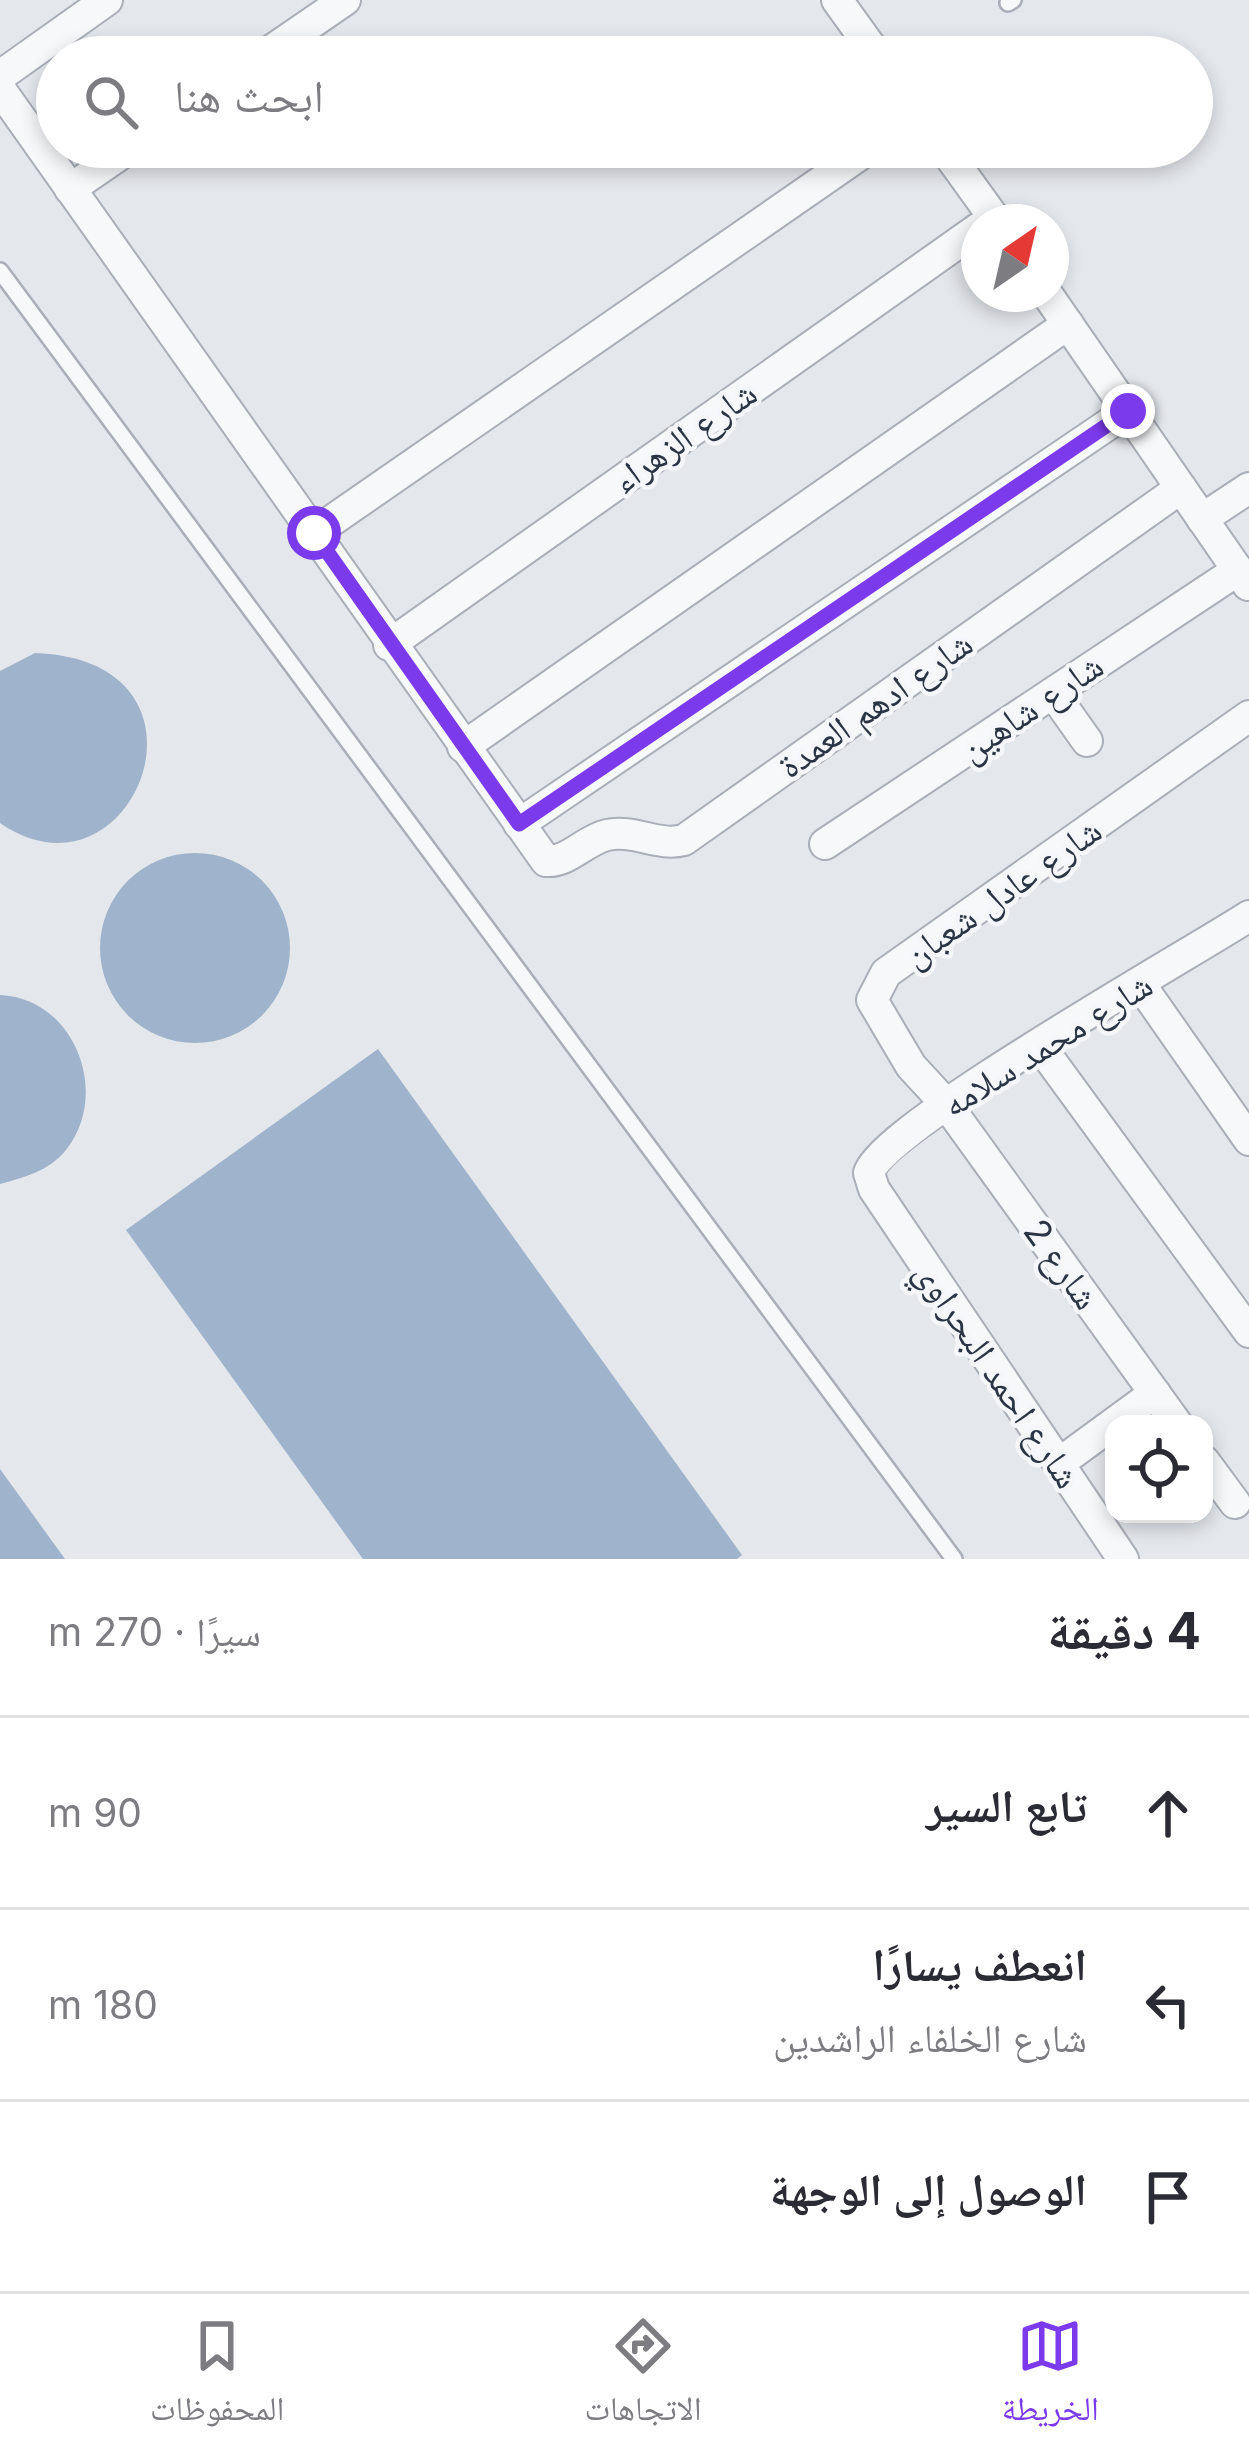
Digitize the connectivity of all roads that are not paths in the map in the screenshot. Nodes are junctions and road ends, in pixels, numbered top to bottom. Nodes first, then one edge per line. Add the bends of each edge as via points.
1 (107, 0) edge
2 (345, 0) edge
3 (837, 0) edge
4 (56, 36) edge
5 (293, 36) edge
6 (863, 36) edge
7 (36, 50) edge
8 (0, 76) edge
9 (0, 89) edge
10 (36, 140) edge
11 (55, 168) edge
12 (100, 168) edge
13 (841, 168) edge
14 (956, 168) edge
15 (70, 189) junction
16 (978, 204) edge
17 (961, 242) edge
18 (0, 272) edge
19 (1060, 312) edge
20 (1068, 324) junction
21 (1128, 411) junction
22 (1181, 488) junction
23 (1249, 488) edge
24 (1202, 518) junction
25 (314, 533) junction
26 (1243, 578) edge
27 (389, 645) junction
28 (1053, 693) junction
29 (1249, 716) edge
30 (1087, 741) dead end
31 (463, 747) junction
32 (519, 824) junction
33 (825, 844) dead end
34 (1246, 923) edge
35 (1140, 984) junction
36 (1040, 1046) junction
37 (947, 1105) junction
38 (1249, 1140) edge
39 (874, 1190) joint
40 (1249, 1332) edge
41 (1155, 1394) junction
42 (1171, 1415) edge
43 (1058, 1464) junction
44 (1213, 1473) edge
45 (1235, 1503) dead end
46 (955, 1559) edge
47 (1123, 1559) edge

1 - 4 street
2 - 5 street
3 - 6 street
7 - 8 street
9 - 10 street
11 - 15 street
12 - 15 street
13 - 25 street
14 - 16 street
15 - 25 street
17 - 27 street, شارع الزهراء
18 - 46 lane
19 - 20 street
20 - 21 street
20 - 31 street
21 - 22 street
21 - 32 street
22 - 24 street
22 - 32 street, شارع ادهم العمدة via 684,840 607,835 552,862
23 - 24 street
24 - 26 street
25 - 27 street
26 - 28 street, شارع شاهين
27 - 31 street
28 - 30 street
28 - 33 street, شارع شاهين
29 - 37 street, شارع عادل شعبان via 875,985 876,1016
31 - 32 street
34 - 35 street, شارع محمد سلامه
35 - 36 street, شارع محمد سلامه
35 - 38 street
36 - 37 street, شارع محمد سلامه
36 - 40 street
37 - 39 street, شارع محمد سلامه via 872,1162
37 - 41 street, شارع 2
39 - 43 street, شارع احمد البحراوي
41 - 42 street, شارع 2
41 - 43 street
43 - 47 street, شارع احمد البحراوي
44 - 45 street

